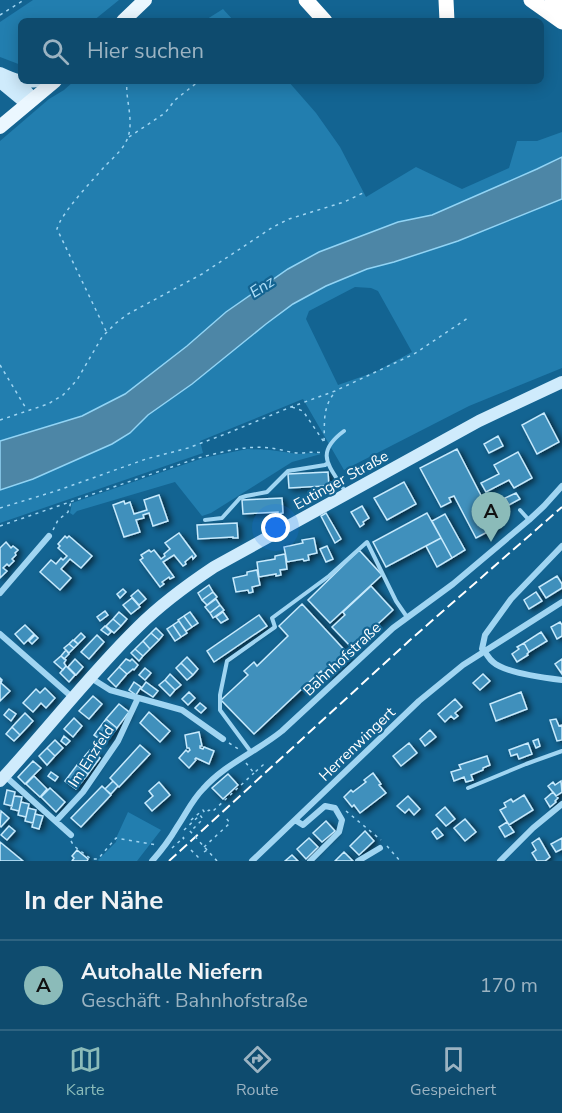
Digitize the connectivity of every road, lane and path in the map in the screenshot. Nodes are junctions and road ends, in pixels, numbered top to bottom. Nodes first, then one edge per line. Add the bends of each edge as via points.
1 (24, 0) edge
2 (145, 0) edge
3 (298, 0) edge
4 (306, 0) edge
5 (446, 0) edge
6 (531, 0) edge
7 (552, 0) edge
8 (562, 7) edge
9 (0, 15) edge
10 (126, 18) edge
11 (313, 18) edge
12 (322, 18) edge
13 (447, 18) edge
14 (562, 22) edge
15 (0, 72) edge
16 (16, 80) edge
17 (0, 82) edge
18 (20, 84) edge
19 (52, 84) edge
20 (127, 84) edge
21 (195, 84) edge
22 (31, 102) junction
23 (0, 127) edge
24 (128, 138) junction
25 (363, 193) dead end
26 (468, 318) dead end
27 (107, 332) junction
28 (0, 365) edge
29 (562, 382) edge
30 (336, 391) junction
31 (291, 407) junction
32 (27, 411) junction
33 (0, 420) edge
34 (344, 431) dead end
35 (324, 442) junction
36 (328, 446) junction
37 (326, 454) junction
38 (328, 463) junction
39 (562, 486) edge
40 (346, 494) junction
41 (71, 502) junction
42 (0, 508) edge
43 (520, 510) dead end
44 (205, 520) dead end
45 (529, 520) junction
46 (0, 526) edge
47 (50, 536) joint
48 (562, 546) edge
49 (0, 593) edge
50 (562, 602) edge
51 (407, 617) junction
52 (0, 634) edge
53 (484, 651) junction
54 (91, 678) junction
55 (562, 680) edge
56 (73, 698) junction
57 (138, 698) junction
58 (223, 740) joint
59 (241, 751) dead end
60 (562, 751) edge
61 (251, 753) junction
62 (244, 761) dead end
63 (267, 769) dead end
64 (255, 773) junction
65 (2, 778) edge
66 (468, 788) dead end
67 (562, 804) edge
68 (341, 807) dead end
69 (226, 818) dead end
70 (295, 820) junction
71 (56, 821) junction
72 (187, 828) dead end
73 (183, 829) dead end
74 (191, 831) junction
75 (186, 834) dead end
76 (71, 835) joint
77 (187, 842) dead end
78 (156, 845) dead end
79 (206, 847) junction
80 (173, 848) dead end
81 (380, 848) dead end
82 (191, 850) dead end
83 (204, 852) dead end
84 (201, 855) dead end
85 (152, 861) edge
86 (217, 861) edge
87 (252, 861) edge
88 (310, 861) edge
89 (358, 861) edge
90 (400, 861) edge
91 (500, 861) edge

1 - 9 path
2 - 10 main road
3 - 11 highway
4 - 12 highway
5 - 13 highway
6 - 14 highway
7 - 8 highway
15 - 16 street
17 - 22 street via 22,100
18 - 22 street
19 - 22 main road
20 - 24 path
21 - 24 path via 165,113
22 - 23 main road
24 - 27 path via 63,215 57,229
25 - 27 path via 273,227 202,274 128,314
26 - 30 path via 414,354
27 - 32 path via 67,392
28 - 32 path
29 - 40 street, Eutinger Straße via 479,421
30 - 31 path
30 - 35 path via 325,411
31 - 35 path via 303,411
31 - 42 path via 188,448
32 - 33 path
34 - 36 lane
35 - 36 path
36 - 37 lane
37 - 38 lane
37 - 41 path via 271,448 224,451
38 - 40 lane
38 - 44 lane via 288,471 267,492 240,498 222,518
39 - 45 street, Bahnhofstraße
40 - 54 street, Eutinger Straße via 214,567 180,591 137,628
41 - 46 path
41 - 47 path
43 - 45 lane
45 - 51 street, Bahnhofstraße
47 - 49 street
48 - 53 street via 511,599 485,635
50 - 53 street, Herrenwingert
51 - 61 street, Bahnhofstraße via 282,731
51 - 61 lane via 367,542 272,618 275,627 227,661 220,695 220,710
52 - 56 street
53 - 55 street via 494,663 541,678
53 - 70 street, Herrenwingert via 419,701
54 - 56 street, Eutinger Straße
54 - 57 street via 110,690
56 - 65 street, Eutinger Straße
57 - 58 street via 182,710
57 - 71 street, Im Enzfeld via 118,741 83,792
58 - 59 path
60 - 66 lane
61 - 85 street, Bahnhofstraße via 232,763 204,787
62 - 64 path
63 - 64 path via 263,765
64 - 73 path via 212,813 202,810
65 - 71 street
67 - 91 street
68 - 90 path
69 - 79 path via 230,823
70 - 87 street, Herrenwingert
70 - 88 street via 303,825 325,806 335,808 342,820 339,832
71 - 76 street
72 - 74 path via 200,815 203,819
74 - 75 path, bridge
74 - 79 path, bridge
76 - 78 path via 74,846 91,859 98,859 117,838
77 - 80 path via 183,837
79 - 83 path, bridge
79 - 86 path, bridge
81 - 89 street
82 - 84 path via 198,858

